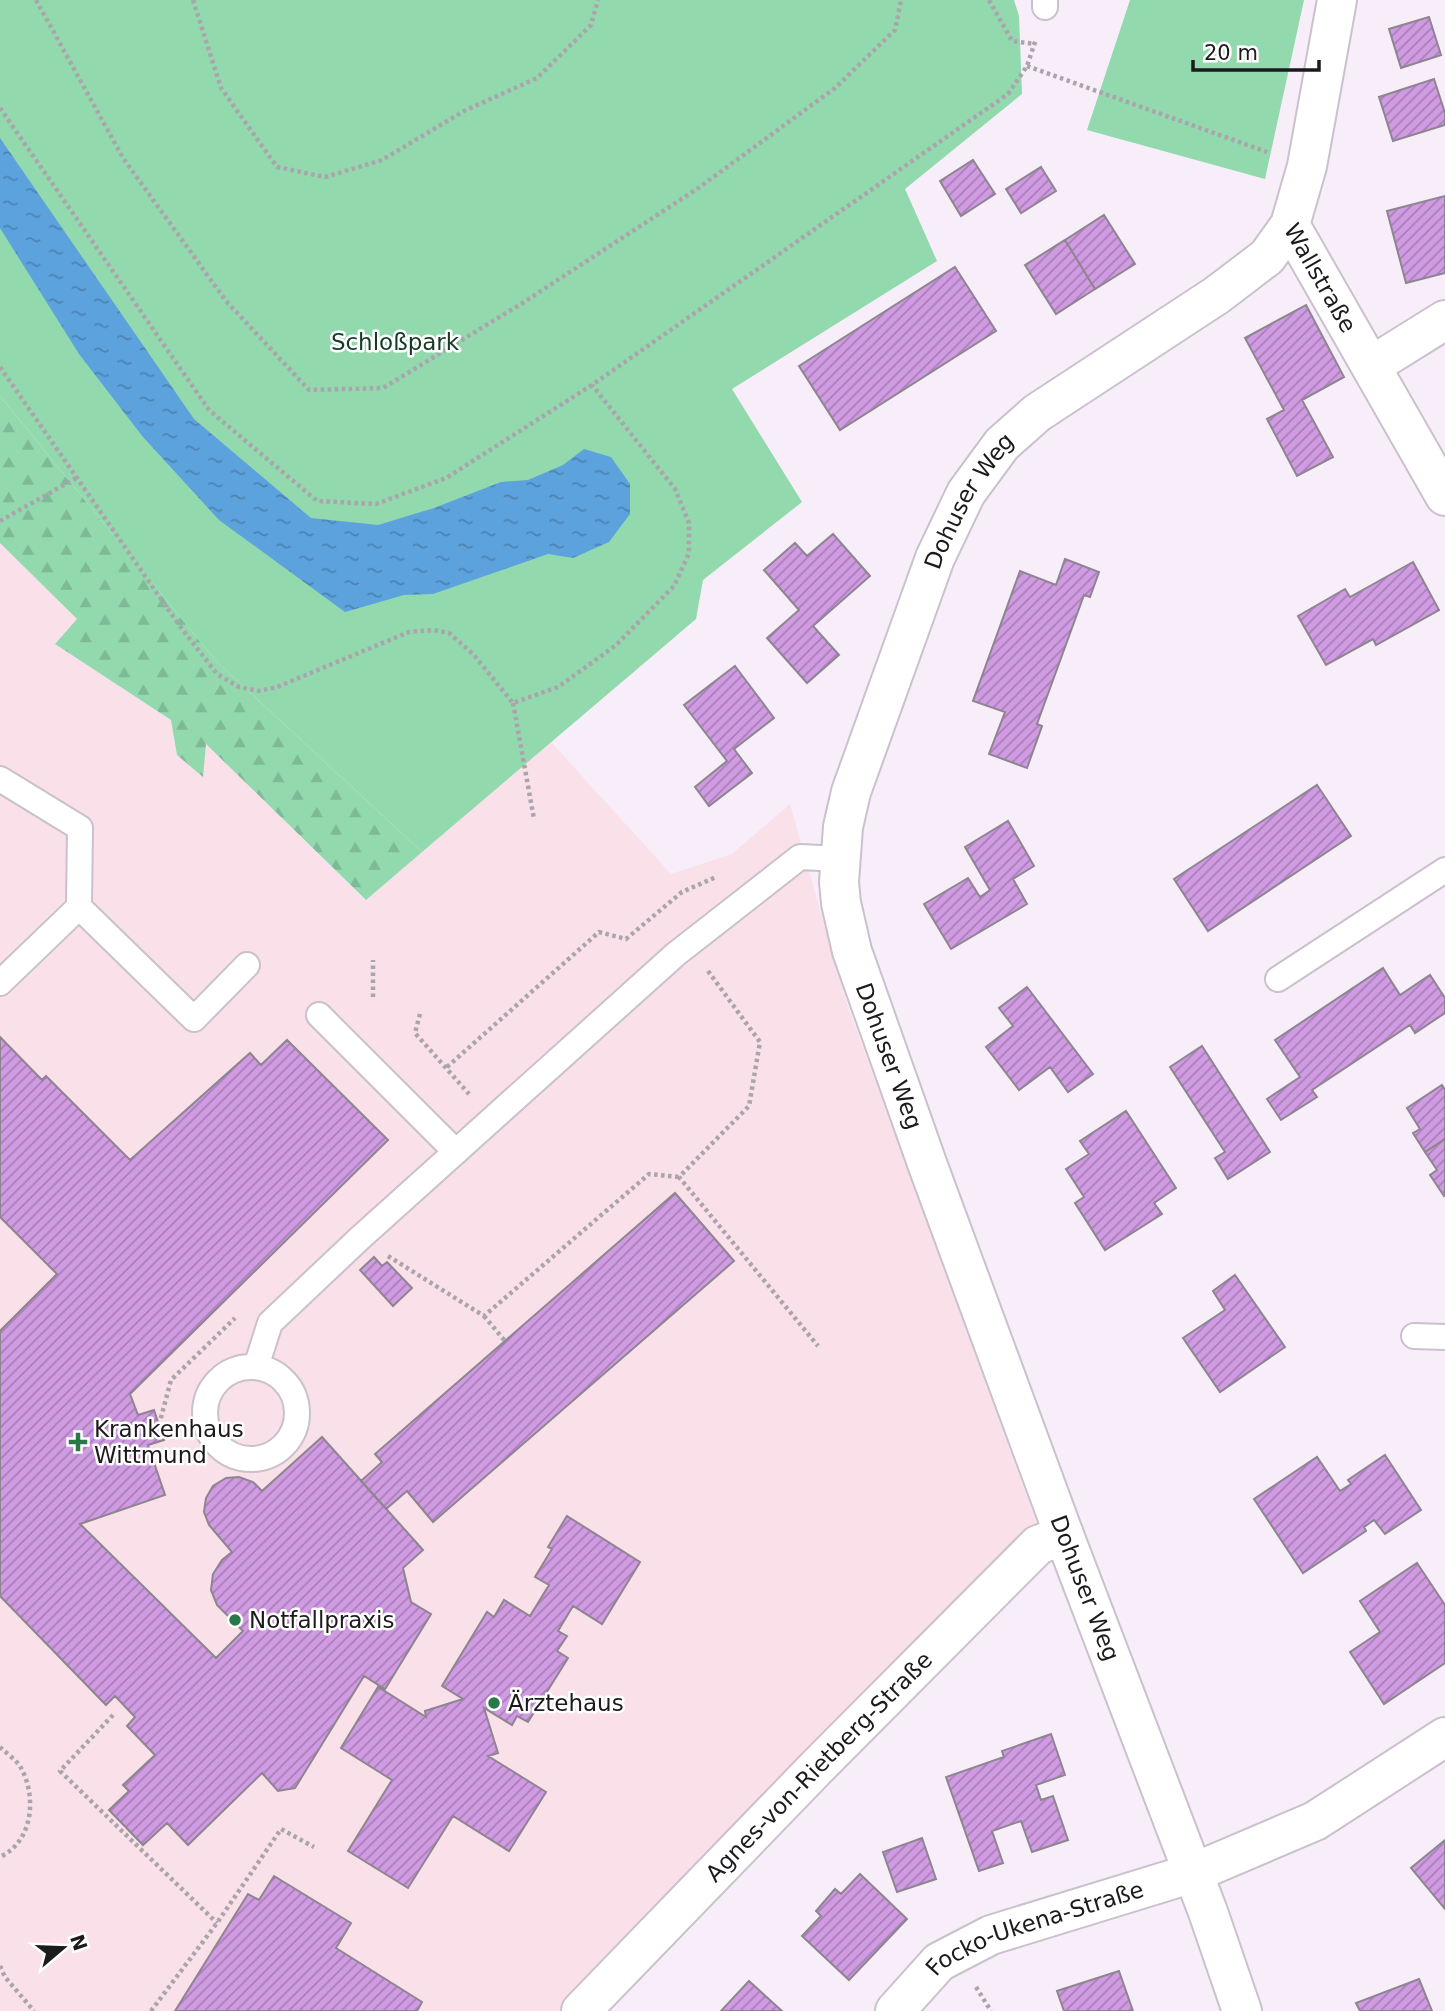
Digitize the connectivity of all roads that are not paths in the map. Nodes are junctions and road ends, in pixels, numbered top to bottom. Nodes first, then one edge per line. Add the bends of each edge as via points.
1 (1337, 0) edge
2 (1290, 225) junction
3 (1445, 320) edge
4 (1371, 366) junction
5 (1445, 496) edge
6 (0, 779) edge
7 (840, 859) junction
8 (1445, 870) edge
9 (79, 907) junction
10 (247, 965) dead end
11 (1278, 979) dead end
12 (0, 983) edge
13 (319, 1016) dead end
14 (456, 1152) junction
15 (1414, 1336) dead end
16 (1445, 1336) edge
17 (256, 1367) dead end
18 (1064, 1535) junction
19 (1445, 1737) edge
20 (1193, 1873) junction
21 (581, 2011) edge
22 (895, 2011) edge
23 (1242, 2011) edge

1 - 2 street, Wallstraße via 1307,166
2 - 4 street, Wallstraße
2 - 7 street, Dohuser Weg via 1266,257 1217,295 1037,412 1002,444 966,493 935,558 851,792
3 - 4 street
4 - 5 street, Wallstraße
6 - 9 lane via 80,828
7 - 14 lane via 800,857 676,954
7 - 18 street, Dohuser Weg via 841,903 852,951
8 - 11 lane
9 - 10 lane via 194,1019
9 - 12 lane
13 - 14 lane
14 - 17 lane via 270,1322
15 - 16 lane
18 - 20 street, Dohuser Weg
18 - 21 street, Agnes-von-Rietberg-Straße via 1038,1545
19 - 20 street, Focko-Ukena-Straße via 1315,1821
20 - 22 street, Focko-Ukena-Straße via 991,1935 939,1962
20 - 23 street, Dohuser Weg

